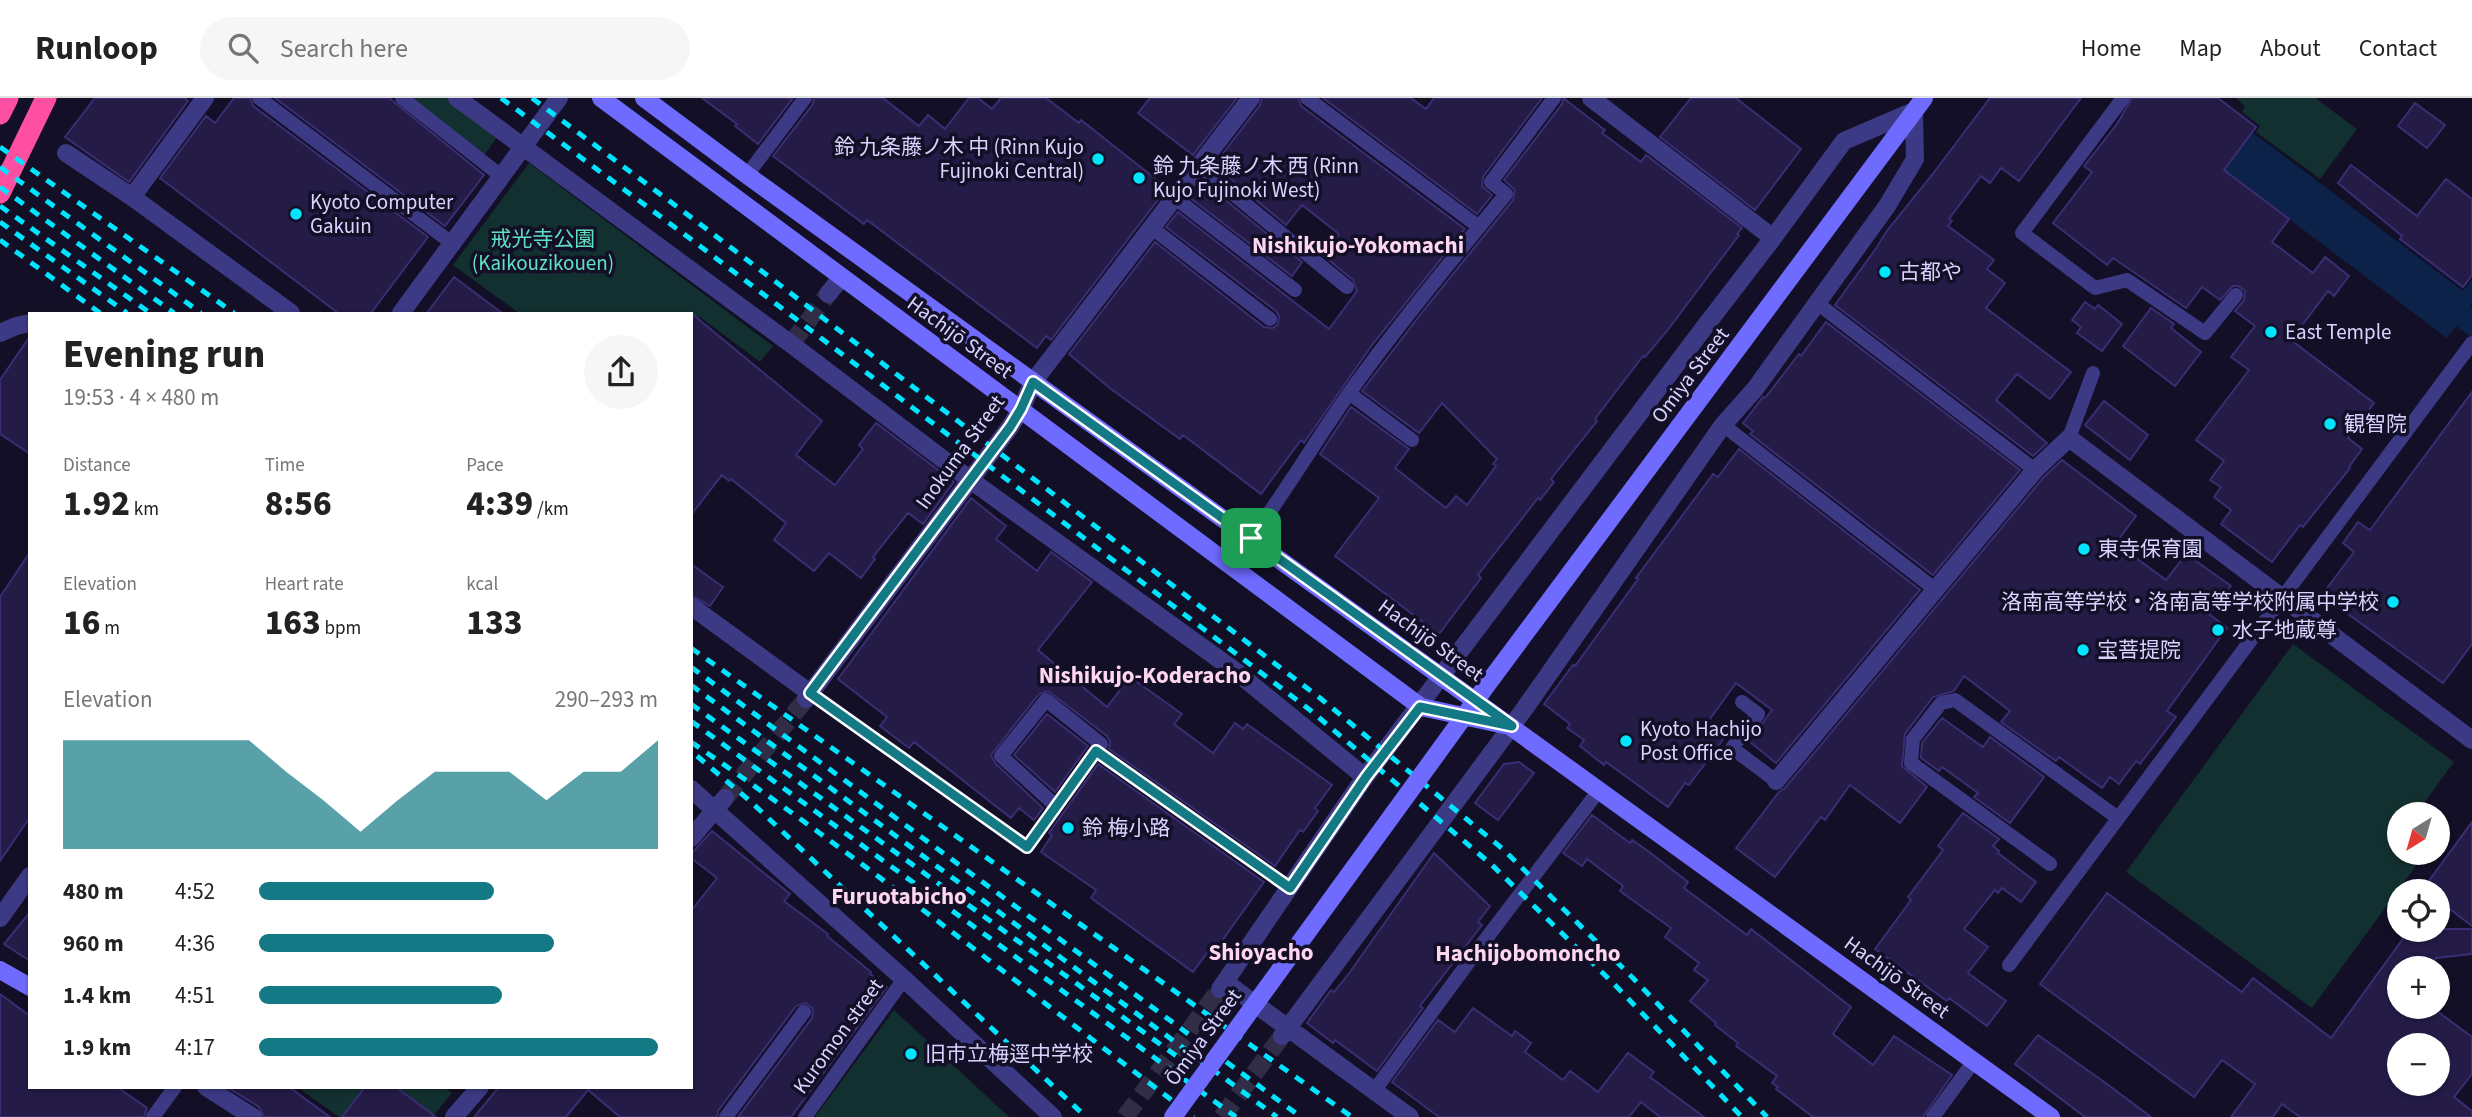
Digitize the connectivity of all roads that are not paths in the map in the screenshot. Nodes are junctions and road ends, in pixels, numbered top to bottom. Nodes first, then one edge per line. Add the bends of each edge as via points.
1 (8, 98) edge
2 (46, 98) edge
3 (205, 98) edge
4 (259, 98) edge
5 (402, 98) edge
6 (457, 98) edge
7 (559, 98) edge
8 (601, 98) edge
9 (644, 98) edge
10 (805, 98) edge
11 (1251, 98) edge
12 (1307, 98) edge
13 (1554, 98) edge
14 (1591, 98) edge
15 (2123, 98) edge
16 (1919, 104) edge
17 (0, 114) edge
18 (523, 147) junction
19 (66, 153) dead end
20 (1199, 166) junction
21 (747, 175) junction
22 (501, 176) junction
23 (0, 193) edge
24 (132, 197) junction
25 (1175, 198) junction
26 (1479, 227) junction
27 (1152, 228) junction
28 (1773, 238) junction
29 (453, 244) junction
30 (841, 278) junction
31 (1347, 287) dead end
32 (1295, 290) dead end
33 (828, 294) tunnel mouth
34 (2236, 295) dead end
35 (1817, 303) junction
36 (290, 312) edge
37 (402, 312) edge
38 (1270, 319) dead end
39 (28, 323) edge
40 (0, 333) edge
41 (2472, 343) edge
42 (2093, 373) dead end
43 (1033, 382) junction
44 (1349, 393) junction
45 (1021, 409) junction
46 (1723, 425) junction
47 (2069, 438) junction
48 (1412, 440) dead end
49 (2035, 470) junction
50 (970, 479) junction
51 (1251, 538) junction
52 (1936, 590) junction
53 (2282, 599) junction
54 (693, 608) edge
55 (1443, 677) junction
56 (1492, 678) joint
57 (808, 696) junction
58 (1742, 702) dead end
59 (1420, 707) junction
60 (1512, 726) junction
61 (2472, 740) edge
62 (1096, 751) junction
63 (1366, 777) junction
64 (1776, 781) joint
65 (1600, 789) junction
66 (693, 790) edge
67 (720, 803) junction
68 (1056, 806) junction
69 (2118, 818) junction
70 (693, 836) edge
71 (2050, 863) dead end
72 (28, 879) edge
73 (1290, 888) junction
74 (0, 918) edge
75 (2008, 965) dead end
76 (0, 970) edge
77 (904, 979) junction
78 (28, 986) edge
79 (804, 1012) dead end
80 (1285, 1032) junction
81 (1974, 1061) junction
82 (174, 1089) edge
83 (209, 1089) edge
84 (478, 1089) edge
85 (1374, 1091) junction
86 (153, 1117) edge
87 (253, 1117) edge
88 (454, 1117) edge
89 (726, 1117) edge
90 (805, 1117) edge
91 (1053, 1117) edge
92 (1173, 1117) edge
93 (1410, 1117) edge
94 (1933, 1117) edge
95 (2052, 1117) edge

1 - 17 highway
2 - 23 highway
3 - 24 street
4 - 29 lane
5 - 22 lane
6 - 18 street
7 - 18 street
8 - 30 street, Hachijō Street
9 - 21 street, Hachijō Street
10 - 21 lane
11 - 20 street, Inokuma Street
12 - 26 lane
13 - 26 lane via 1491,182 1506,194
14 - 28 street
15 - 34 lane via 2022,233 2095,288 2127,280 2205,333
16 - 28 street via 1844,141
16 - 35 street via 1915,159
16 - 56 street, Omiya Street
18 - 22 street
18 - 50 street
19 - 24 street
20 - 25 street, Inokuma Street
20 - 31 lane
21 - 43 street, Hachijō Street
22 - 29 street
24 - 36 street
25 - 27 street, Inokuma Street
25 - 32 lane
26 - 44 lane
27 - 38 lane
27 - 43 street, Inokuma Street
28 - 55 street
29 - 37 street
30 - 33 street
30 - 45 street, Hachijō Street
35 - 46 street
35 - 49 lane
39 - 40 street
41 - 53 lane
42 - 47 lane
43 - 45 street, Inokuma Street
43 - 51 street, Hachijō Street
44 - 48 lane
44 - 51 lane
45 - 50 street, Inokuma Street
45 - 59 street, Hachijō Street
46 - 52 lane
46 - 60 street
47 - 49 street
47 - 53 street
49 - 52 street
50 - 57 street, Inokuma Street
50 - 63 street via 1234,670
51 - 55 street, Hachijō Street
52 - 64 street
53 - 61 street
53 - 69 lane
54 - 57 street
55 - 59 street
55 - 60 street, Hachijō Street
56 - 92 street, Ōmiya Street, bridge
57 - 68 lane via 1027,847
58 - 64 lane via 1758,714 1732,748
59 - 60 street, Hachijō Street
59 - 63 street
60 - 65 street, Hachijō Street
60 - 80 street
62 - 68 lane
62 - 68 lane via 1101,744 1046,700 1001,756
62 - 73 lane
63 - 73 street
65 - 81 street, Hachijō Street
65 - 85 lane
66 - 67 street
67 - 70 street
67 - 77 street
69 - 71 lane via 1955,700 1941,703 1913,739 1911,763
69 - 75 lane via 2067,876
72 - 74 street
73 - 80 street via 1222,986
76 - 78 street
77 - 90 lane, Kuromon street
77 - 91 street
79 - 89 lane
80 - 85 street
81 - 94 lane
81 - 95 street, Hachijō Street
82 - 86 lane
83 - 87 street
84 - 88 street
85 - 93 street

